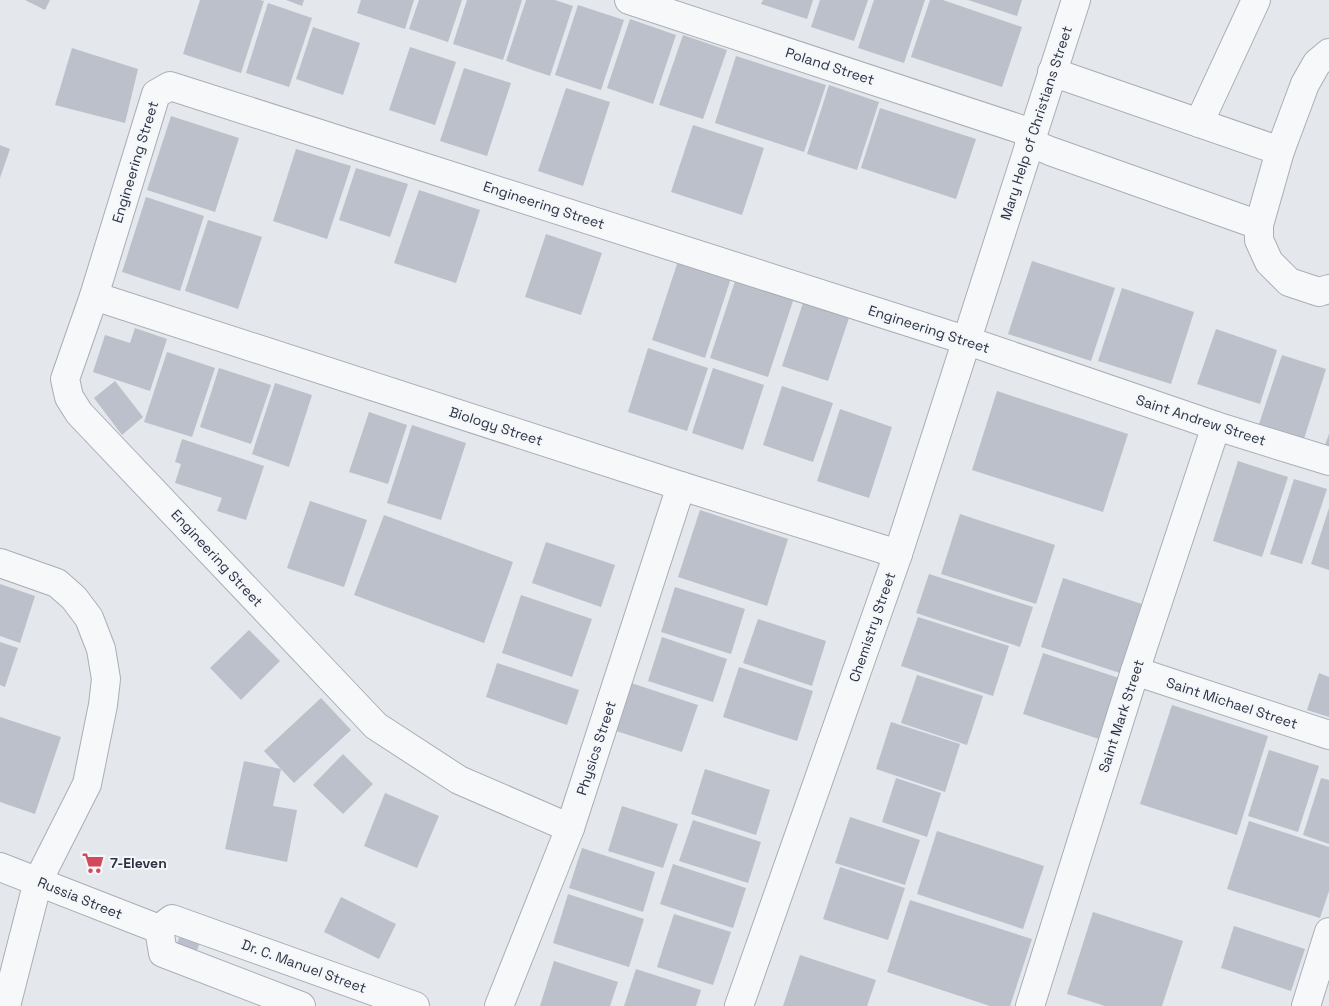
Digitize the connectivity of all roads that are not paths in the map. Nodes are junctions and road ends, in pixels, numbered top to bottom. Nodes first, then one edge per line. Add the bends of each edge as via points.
1 (628, 0) edge
2 (1076, 0) edge
3 (1256, 0) edge
4 (1329, 53) edge
5 (1052, 72) junction
6 (1199, 123) junction
7 (1037, 142) junction
8 (1280, 151) junction
9 (1259, 225) junction
10 (996, 245) joint
11 (1329, 289) edge
12 (94, 296) junction
13 (965, 340) junction
14 (1073, 377) joint
15 (1216, 426) junction
16 (1329, 461) edge
17 (681, 486) junction
18 (898, 554) junction
19 (0, 563) edge
20 (1136, 671) junction
21 (1329, 735) edge
22 (570, 828) junction
23 (0, 867) edge
24 (38, 881) junction
25 (159, 930) junction
26 (1329, 932) edge
27 (6, 1006) edge
28 (301, 1006) edge
29 (416, 1006) edge
30 (500, 1006) edge
31 (739, 1006) edge
32 (1030, 1006) edge
33 (1306, 1006) edge

1 - 7 street, Poland Street
2 - 5 street, Mary Help of Christians Street
3 - 6 street
4 - 8 street via 1317,63 1305,84
5 - 6 street
5 - 7 street, Mary Help of Christians Street
6 - 8 street
7 - 9 street, Poland Street
7 - 10 street, Mary Help of Christians Street
8 - 9 street
9 - 11 street via 1258,240 1269,262 1289,282 1319,292
10 - 13 street, Chemistry Street
12 - 13 street, Engineering Street via 156,94 170,86
12 - 17 street, Biology Street
12 - 22 street, Engineering Street via 65,379 69,397 79,412 376,726 459,780
13 - 14 street, Engineering Street
13 - 18 street, Chemistry Street
14 - 15 street, Saint Andrew Street
15 - 16 street, Saint Andrew Street
15 - 20 street, Saint Mark Street
17 - 18 street, Biology Street
17 - 22 street, Physics Street
18 - 31 street, Chemistry Street
19 - 24 street via 58,583 74,598 89,618 101,648 106,679 104,705 87,784
20 - 21 street, Saint Michael Street
20 - 32 street, Saint Mark Street
22 - 30 street, Physics Street
23 - 24 street, Russia Street
24 - 25 street, Russia Street
24 - 27 street
25 - 28 street via 164,953
25 - 29 street, Dr. C. Manuel Street via 172,919
26 - 33 street

